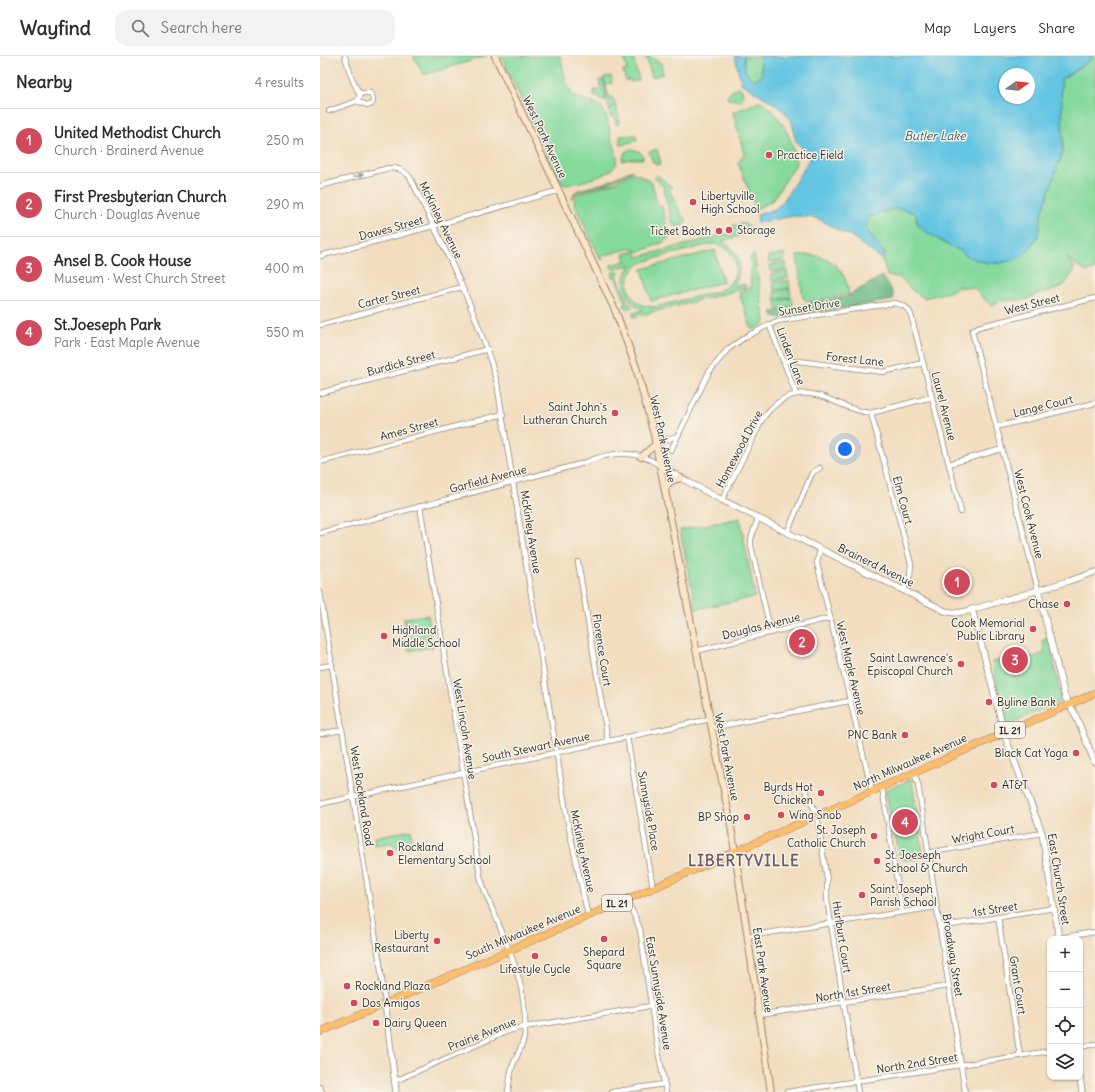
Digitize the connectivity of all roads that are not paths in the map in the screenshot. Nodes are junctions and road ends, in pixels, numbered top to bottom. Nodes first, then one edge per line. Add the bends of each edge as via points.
1 (345, 56) edge
2 (495, 56) edge
3 (359, 93) junction
4 (357, 101) junction
5 (329, 111) dead end
6 (320, 186) edge
7 (560, 192) junction
8 (433, 226) junction
9 (320, 256) edge
10 (462, 287) junction
11 (1095, 298) edge
12 (905, 307) joint
13 (769, 324) junction
14 (320, 325) edge
15 (974, 328) joint
16 (488, 349) junction
17 (783, 362) junction
18 (923, 363) junction
19 (320, 393) edge
20 (796, 394) junction
21 (932, 397) junction
22 (1095, 403) edge
23 (871, 413) junction
24 (503, 414) junction
25 (996, 427) junction
26 (654, 435) junction
27 (677, 436) junction
28 (665, 440) junction
29 (655, 445) junction
30 (1002, 449) junction
31 (671, 450) dead end
32 (641, 457) junction
33 (320, 462) edge
34 (949, 464) junction
35 (659, 465) junction
36 (820, 468) dead end
37 (681, 478) junction
38 (513, 482) junction
39 (665, 491) junction
40 (722, 500) junction
41 (420, 506) junction
42 (961, 512) dead end
43 (758, 518) junction
44 (320, 533) edge
45 (787, 533) junction
46 (820, 549) junction
47 (578, 562) dead end
48 (1095, 572) edge
49 (904, 590) junction
50 (1038, 590) junction
51 (320, 592) edge
52 (321, 599) edge
53 (972, 609) junction
54 (830, 618) junction
55 (771, 632) junction
56 (696, 651) junction
57 (332, 665) junction
58 (320, 667) edge
59 (1095, 693) edge
60 (849, 701) junction
61 (1069, 704) junction
62 (710, 719) junction
63 (711, 728) junction
64 (342, 730) junction
65 (1005, 733) junction
66 (320, 734) edge
67 (627, 737) junction
68 (608, 741) junction
69 (557, 752) junction
70 (1095, 763) edge
71 (463, 772) junction
72 (914, 773) junction
73 (804, 787) dead end
74 (882, 787) junction
75 (872, 792) junction
76 (352, 797) junction
77 (320, 804) edge
78 (817, 816) junction
79 (1042, 834) junction
80 (735, 852) junction
81 (927, 853) junction
82 (653, 888) junction
83 (628, 899) junction
84 (936, 907) junction
85 (1054, 908) junction
86 (902, 912) junction
87 (588, 916) junction
88 (998, 917) junction
89 (831, 924) junction
90 (939, 927) junction
91 (1095, 932) edge
92 (748, 936) junction
93 (1058, 936) edge
94 (1070, 936) edge
95 (509, 950) junction
96 (948, 986) junction
97 (843, 1002) junction
98 (385, 1003) junction
99 (651, 1006) junction
100 (759, 1015) junction
101 (526, 1026) junction
102 (320, 1032) edge
103 (1095, 1044) edge
104 (1083, 1046) edge
105 (1047, 1052) edge
106 (1020, 1056) junction
107 (961, 1065) junction
108 (1080, 1080) edge
109 (395, 1081) junction
110 (856, 1082) junction
111 (664, 1084) junction
112 (320, 1087) edge
113 (322, 1092) edge
114 (396, 1092) edge
115 (508, 1092) edge
116 (612, 1092) edge
117 (666, 1092) edge
118 (771, 1092) edge
119 (787, 1092) edge
120 (858, 1092) edge
121 (965, 1092) edge
122 (1082, 1092) edge

1 - 3 street
2 - 7 main road, West Park Avenue
3 - 4 street
3 - 4 street via 370,93 374,100 368,105
4 - 5 street
6 -> 8 street, McKinley Avenue via 389,168 401,169 410,177
7 - 8 street, Dawes Street
7 - 26 main road, West Park Avenue via 616,312 636,364
8 - 9 street, Dawes Street
8 - 10 street, McKinley Avenue
10 - 14 street, Carter Street
10 - 16 street, McKinley Avenue
11 - 15 street, West Street
12 - 13 street, Sunset Drive via 895,303 882,304
12 - 18 street, Laurel Avenue via 911,315
13 - 17 street, Linden Lane
13 - 27 street, Sunset Drive via 736,343 721,357 707,376
15 - 25 street, West Cook Avenue via 972,333
16 - 19 street, Burdick Street
16 - 24 street, McKinley Avenue
17 - 18 street, Forest Lane via 800,361 883,372
17 - 20 street, Linden Lane
18 - 21 street, Laurel Avenue
20 - 23 street, Homewood Drive via 806,393
20 - 40 street, Homewood Drive via 780,400 763,418
21 - 23 street, Homewood Drive
21 - 34 street, Laurel Avenue
22 - 25 street, Lange Court
23 - 49 street, Elm Court via 911,564
24 - 33 street, Ames Street
24 - 38 street, McKinley Avenue
25 - 30 street, West Cook Avenue
26 - 28 street
26 - 29 main road, West Park Avenue
27 - 28 street
27 - 31 street, Sunset Drive
28 - 29 street
29 - 32 main road
29 - 35 main road, West Park Avenue
30 - 34 street
30 - 50 street, West Cook Avenue
32 - 35 street, Garfield Avenue
32 - 38 street, Garfield Avenue via 616,453
34 - 42 street, Laurel Avenue
35 - 37 street, Brainerd Avenue
35 - 39 main road, West Park Avenue
36 - 45 street via 812,473
37 - 39 main road via 670,481
37 - 40 street, Brainerd Avenue
38 - 41 street, Garfield Avenue
38 - 69 street, McKinley Avenue
39 - 56 main road, West Park Avenue
40 - 43 street, Brainerd Avenue
41 - 44 street, Garfield Avenue
41 - 71 street, West Lincoln Avenue
43 - 45 street, Brainerd Avenue
43 - 55 street via 750,546
45 - 46 street, Brainerd Avenue
46 - 49 street, Brainerd Avenue
46 - 54 street, West Maple Avenue via 817,563
47 - 68 street, Florence Court
48 - 50 street, Brainerd Avenue
49 - 53 street, Brainerd Avenue via 945,611
50 - 53 street, Brainerd Avenue
50 - 61 street, West Cook Avenue via 1065,697
51 - 52 street, West Rockland Road
52 - 57 street, West Rockland Road
53 - 65 street, East Church Street
54 - 55 street, Douglas Avenue
54 - 60 street, West Maple Avenue
55 - 56 street, Douglas Avenue
56 - 62 main road, West Park Avenue
57 - 58 street
57 - 64 street, West Rockland Road
59 - 61 main road, North Milwaukee Avenue / IL 21
60 - 63 street
60 - 75 street, West Maple Avenue
61 - 65 main road, North Milwaukee Avenue / IL 21
61 - 70 street, West Cook Avenue
62 - 63 main road, West Park Avenue
62 - 67 street, South Stewart Avenue
63 - 80 main road, West Park Avenue
64 - 66 street
64 - 76 street, West Rockland Road
65 - 72 main road, North Milwaukee Avenue / IL 21
65 - 79 street, East Church Street
67 - 68 street, South Stewart Avenue
67 - 82 street, Sunnyside Place
68 - 69 street, South Stewart Avenue
69 - 71 street, South Stewart Avenue
69 - 87 street, McKinley Avenue via 568,824
71 - 76 street, South Stewart Avenue
71 - 95 street, West Lincoln Avenue via 481,883
72 - 74 main road, North Milwaukee Avenue / IL 21
72 - 81 street, Broadway Street via 918,784
73 - 78 street, Hurlburt Court
74 - 75 main road, North Milwaukee Avenue / IL 21
74 - 86 street
75 - 78 main road, North Milwaukee Avenue / IL 21
76 - 77 street, South Stewart Avenue
76 - 98 street, West Rockland Road
78 - 80 main road, North Milwaukee Avenue / IL 21
78 - 89 street, Hurlburt Court
79 - 81 street, Wright Court
79 - 85 street, East Church Street
80 - 82 main road, South Milwaukee Avenue / IL 21
80 - 92 main road, East Park Avenue
81 - 84 street, Broadway Street
82 - 83 main road, South Milwaukee Avenue / IL 21
83 - 87 main road, South Milwaukee Avenue / IL 21
83 - 99 street, East Sunnyside Avenue via 640,929
84 - 86 street
84 - 90 street, Broadway Street
85 - 88 street, 1st Street
85 - 93 street, East Church Street
86 - 89 street
87 - 95 main road, South Milwaukee Avenue / IL 21
88 - 90 street, 1st Street
88 - 106 street, Grant Court
89 - 92 street
89 - 97 street, Hurlburt Court
90 - 96 street, Broadway Street
91 - 94 street
92 - 100 main road, East Park Avenue
95 - 98 main road, South Milwaukee Avenue / IL 21
95 - 101 street, West Lincoln Avenue via 522,986
96 - 97 street, North 1st Street
96 - 107 street, Broadway Street
97 - 100 street, North 1st Street
97 - 110 street, Hurlburt Court
98 - 102 main road, South Milwaukee Avenue / IL 21
98 - 109 street
99 - 101 street, Prairie Avenue
99 - 111 street, East Sunnyside Avenue
100 - 118 main road, East Park Avenue
101 - 109 street, Prairie Avenue via 508,1031
101 - 115 street, West Lincoln Avenue via 524,1040 509,1077
103 - 104 street
105 - 106 street, North 2nd Street
106 - 107 street, North 2nd Street
107 - 110 street, North 2nd Street
107 - 121 street, Broadway Street
108 - 122 street
109 - 114 street
110 - 119 street, North 2nd Street
110 - 120 street, Hurlburt Court
111 - 116 street
111 - 117 street, East Sunnyside Avenue
112 - 113 street

